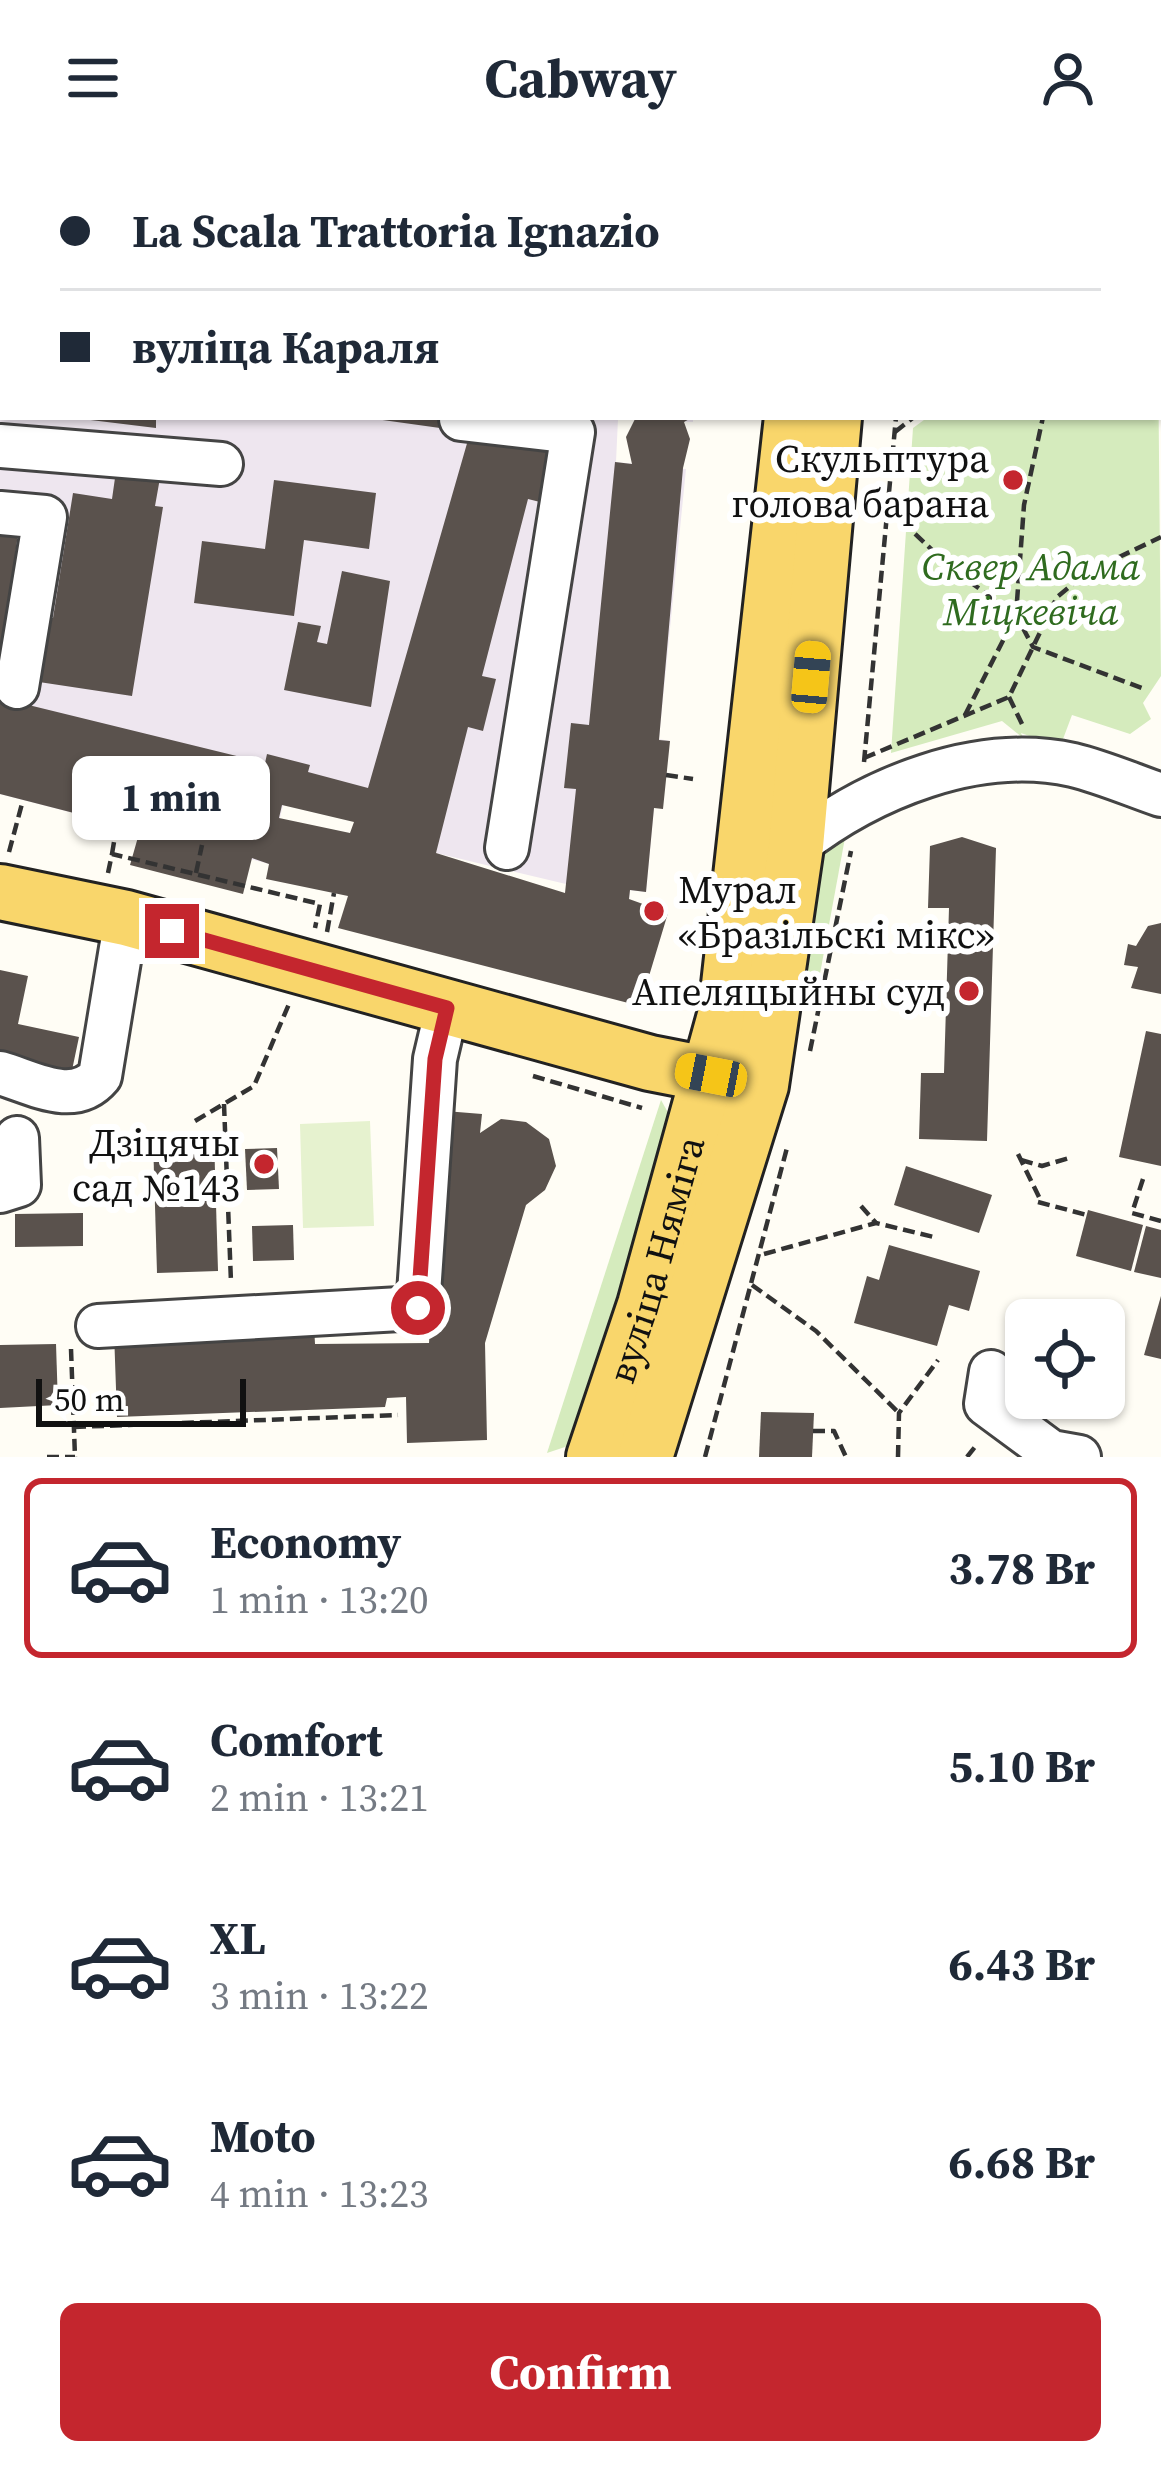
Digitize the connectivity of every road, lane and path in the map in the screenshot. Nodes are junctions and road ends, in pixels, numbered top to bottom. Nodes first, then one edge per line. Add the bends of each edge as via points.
1 (470, 420) edge
2 (792, 420) edge
3 (834, 420) edge
4 (896, 420) edge
5 (910, 420) edge
6 (1042, 420) edge
7 (895, 432) junction
8 (0, 446) edge
9 (221, 464) dead end
10 (888, 508) junction
11 (0, 513) edge
12 (1161, 538) edge
13 (1016, 615) junction
14 (1033, 647) junction
15 (17, 687) dead end
16 (1147, 690) dead end
17 (965, 715) junction
18 (864, 758) junction
19 (666, 775) dead end
20 (693, 779) dead end
21 (1161, 795) edge
22 (23, 800) dead end
23 (859, 805) junction
24 (117, 824) dead end
25 (202, 845) dead end
26 (796, 846) junction
27 (507, 848) dead end
28 (112, 854) junction
29 (4, 872) edge
30 (196, 873) junction
31 (334, 893) dead end
32 (117, 895) junction
33 (315, 928) dead end
34 (327, 932) dead end
35 (289, 1004) dead end
36 (447, 1008) junction
37 (0, 1073) edge
38 (736, 1080) junction
39 (224, 1104) junction
40 (195, 1121) dead end
41 (16, 1138) dead end
42 (1069, 1158) dead end
43 (1034, 1164) junction
44 (1029, 1176) junction
45 (1143, 1179) dead end
46 (0, 1191) edge
47 (861, 1206) dead end
48 (1087, 1215) dead end
49 (1161, 1221) edge
50 (876, 1223) junction
51 (938, 1238) dead end
52 (762, 1254) dead end
53 (752, 1285) dead end
54 (232, 1299) dead end
55 (84, 1332) joint
56 (938, 1360) dead end
57 (991, 1372) dead end
58 (717, 1404) dead end
59 (899, 1413) junction
60 (398, 1414) dead end
61 (74, 1427) junction
62 (813, 1431) dead end
63 (654, 1447) edge
64 (47, 1457) edge
65 (75, 1457) edge
66 (593, 1457) edge
67 (705, 1457) edge
68 (846, 1457) edge
69 (898, 1457) edge
70 (1078, 1457) edge

1 - 27 lane via 573,432
2 - 38 main road, вуліца Няміга via 726,1012
3 - 26 main road, вуліца Няміга
4 - 7 path
5 - 7 path
6 - 13 path via 1024,505
7 - 10 path
8 - 9 lane
10 - 13 path
10 - 18 path
11 - 15 lane via 45,517
12 - 14 path via 1088,572 1057,597
13 - 14 path
13 - 17 path
14 - 16 path
14 - 17 path via 1009,697
17 - 18 path
18 - 23 path
19 - 20 path
21 - 23 lane via 1072,765 1007,758 934,773
22 - 29 path
23 - 26 lane
24 - 28 path
25 - 30 path
26 - 38 main road, вуліца Няміга
28 - 30 path
28 - 32 path
29 - 32 main road
30 - 33 path via 320,904
31 - 34 path
32 - 36 main road
32 - 37 lane via 100,1076 88,1091 72,1094
35 - 39 path via 254,1087
36 - 38 main road
36 - 55 lane via 435,1059 418,1308
38 - 63 main road, вуліца Няміга
38 - 66 main road, вуліца Няміга
39 - 40 path
39 - 54 path
41 - 46 lane via 19,1185
42 - 43 path
43 - 44 path
43 - 44 path via 1019,1157
44 - 48 path via 1038,1199
45 - 49 path via 1132,1213
47 - 50 path
50 - 51 path
50 - 52 path
53 - 59 path via 816,1331
55 - 61 path
56 - 59 path
57 - 70 lane via 986,1404 1051,1452
58 - 67 path
59 - 69 path
60 - 61 path
61 - 65 path
62 - 68 path via 834,1432
64 - 65 path

